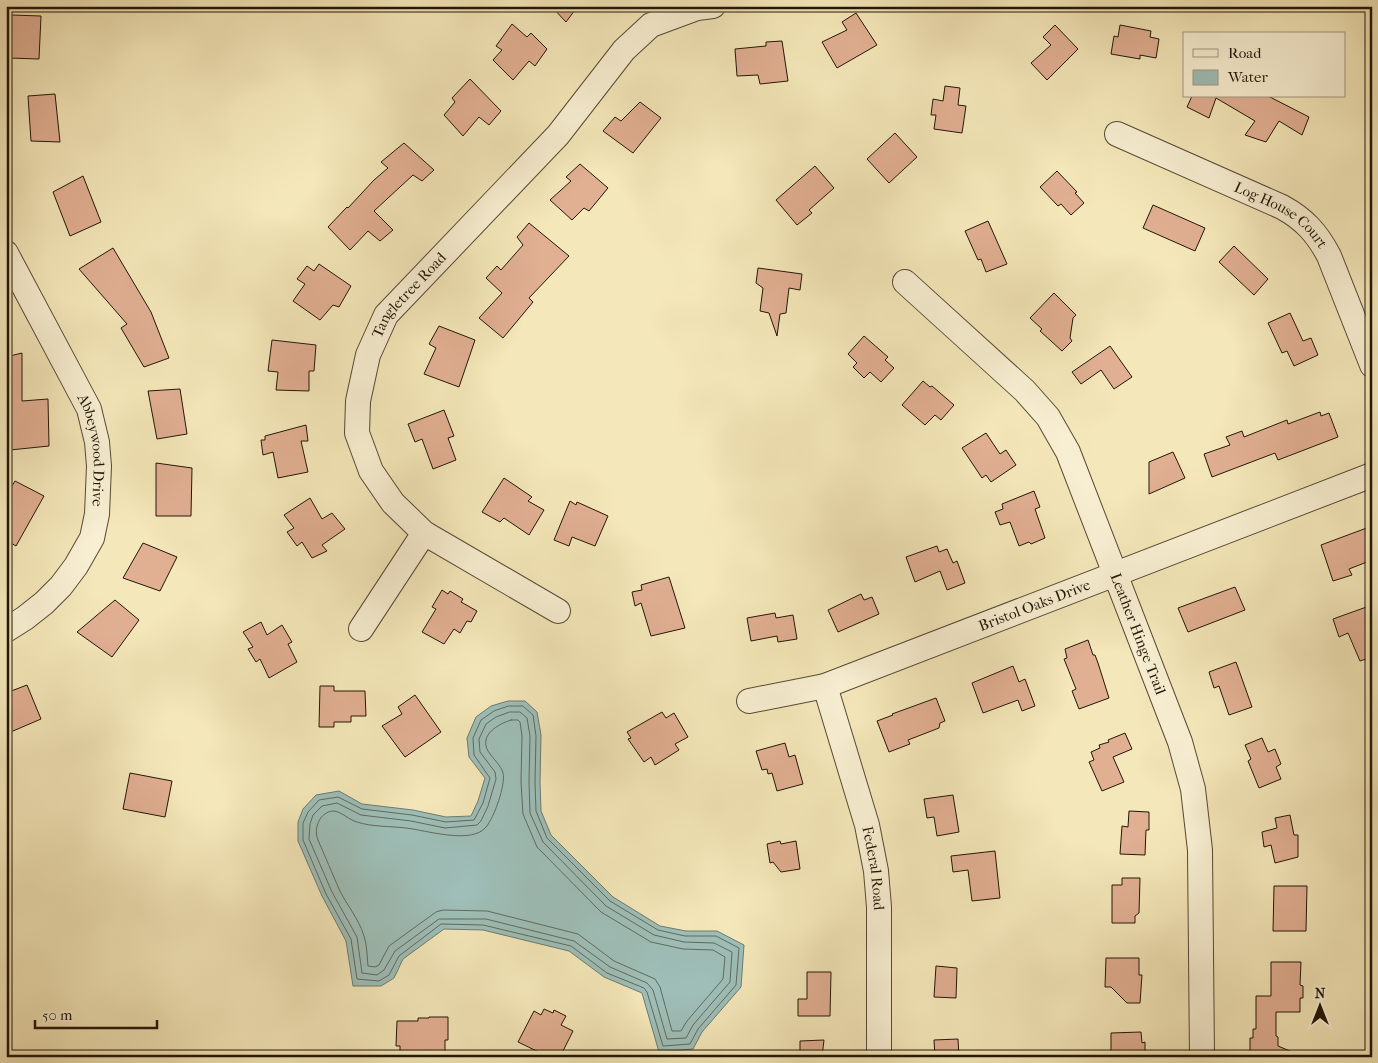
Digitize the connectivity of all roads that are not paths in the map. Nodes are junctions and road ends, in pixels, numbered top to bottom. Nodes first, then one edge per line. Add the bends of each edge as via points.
1 (713, 6) edge
2 (1117, 134) dead end
3 (6, 253) edge
4 (905, 282) dead end
5 (1367, 341) edge
6 (1372, 365) edge
7 (1372, 475) edge
8 (424, 533) junction
9 (1116, 574) junction
10 (558, 611) dead end
11 (361, 629) dead end
12 (6, 630) edge
13 (826, 686) junction
14 (749, 700) dead end
15 (879, 1057) edge
16 (1202, 1057) edge

1 - 8 street, Tangletree Road via 697,8 651,25 624,50 558,135 386,315 368,355 358,401 358,433 371,471 393,503
2 - 5 street, Log House Court via 1297,216 1321,240
3 - 12 street, Abbeywood Drive via 89,409 99,466 98,506 92,538 61,586 44,603
4 - 9 street, Leather Hinge Trail via 1025,391 1048,417 1068,452
5 - 6 street, Log House Court
7 - 9 street, Bristol Oaks Drive
8 - 10 street, Tangletree Road
8 - 11 street
9 - 13 street, Bristol Oaks Drive
9 - 16 street, Leather Hinge Trail via 1180,742 1193,789 1200,850
13 - 14 street, Bristol Oaks Drive
13 - 15 street, Federal Road via 867,825 876,871

